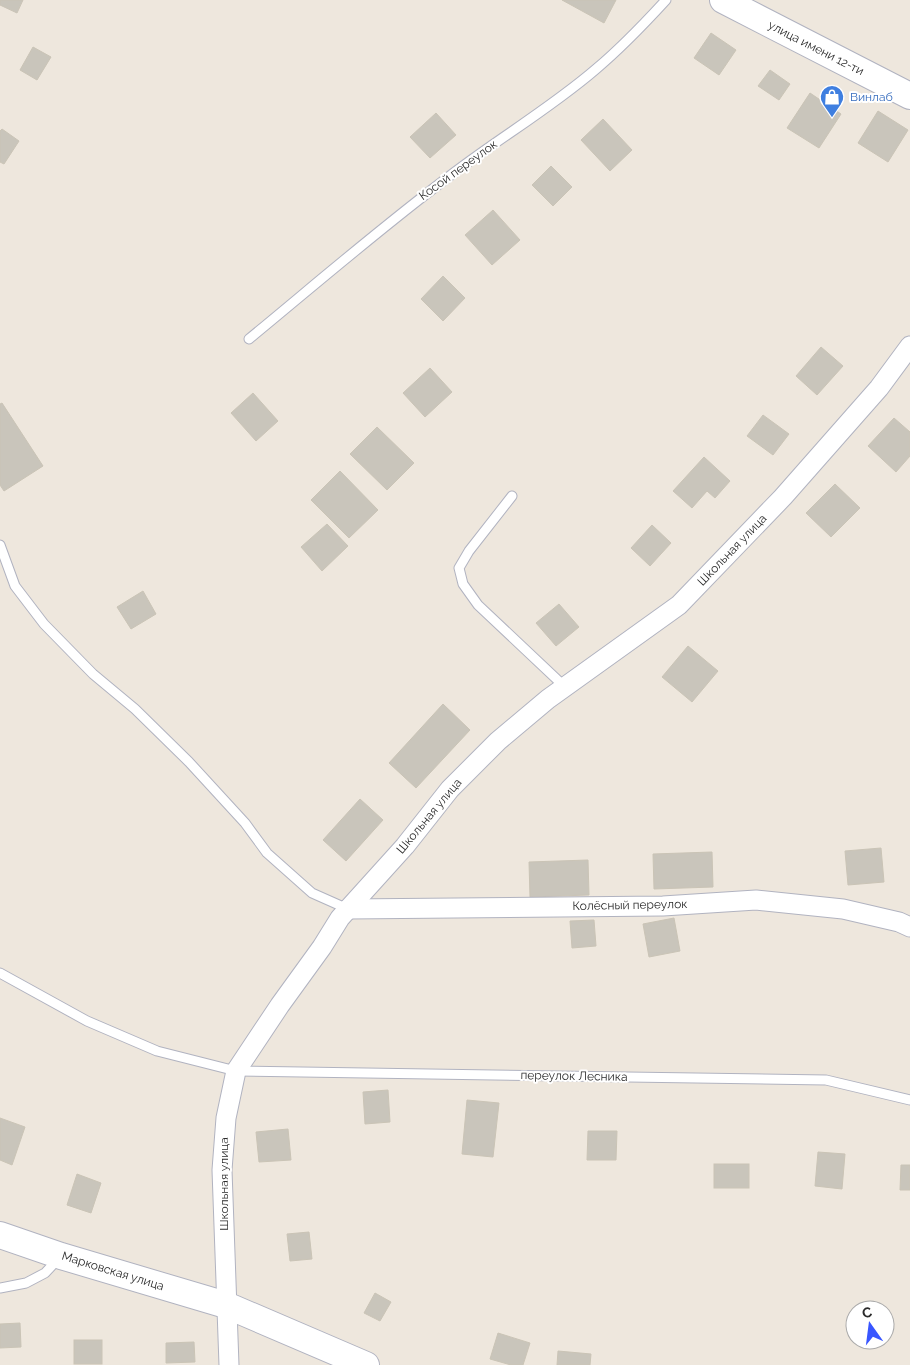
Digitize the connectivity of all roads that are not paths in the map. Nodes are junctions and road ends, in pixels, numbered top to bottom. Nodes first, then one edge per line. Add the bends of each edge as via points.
1 (666, 0) edge
2 (723, 0) edge
3 (910, 96) edge
4 (249, 339) dead end
5 (910, 346) edge
6 (512, 496) dead end
7 (0, 545) edge
8 (565, 687) junction
9 (348, 908) junction
10 (910, 927) edge
11 (0, 973) edge
12 (236, 1071) junction
13 (910, 1100) edge
14 (0, 1235) edge
15 (61, 1256) junction
16 (0, 1288) edge
17 (226, 1305) junction
18 (229, 1365) edge
19 (366, 1365) edge

1 - 4 lane, Косой переулок via 596,69 457,170
2 - 3 street, улица имени 12-ти
5 - 8 street, Школьная улица via 879,388 783,497 679,605
6 - 8 lane via 469,550 459,568 463,584 478,605
7 - 9 lane via 15,586 44,624 189,762 245,823 267,854 312,892
8 - 9 street, Школьная улица via 498,741 450,789 405,846
9 - 10 street, Колёсный переулок via 663,906 756,900 843,909
9 - 12 street, Школьная улица
11 - 12 lane, переулок Лесника via 87,1021 157,1051
12 - 13 lane, переулок Лесника via 826,1080
12 - 17 street, Школьная улица via 226,1118 222,1170
14 - 15 street, Марковская улица
15 - 16 lane via 39,1277
15 - 17 street, Марковская улица
17 - 18 street, Школьная улица
17 - 19 street, Марковская улица

